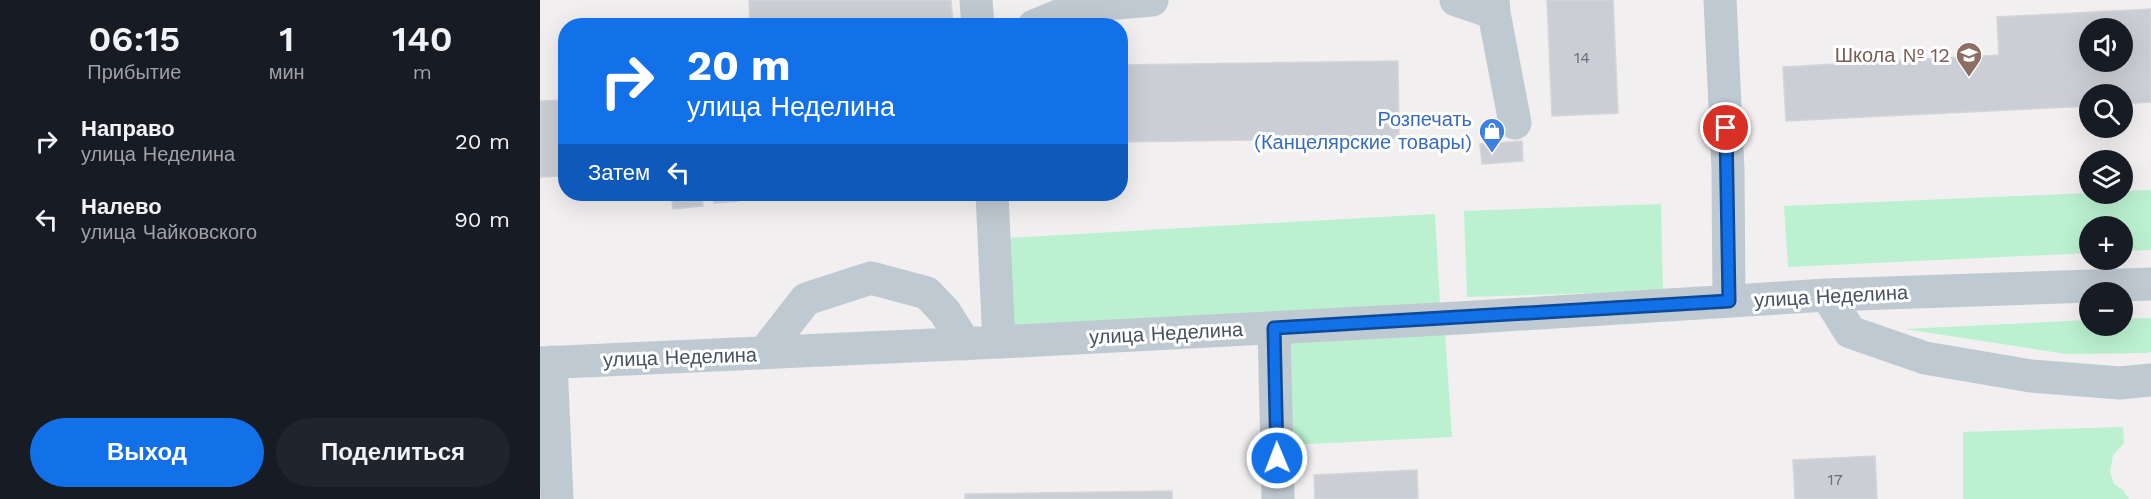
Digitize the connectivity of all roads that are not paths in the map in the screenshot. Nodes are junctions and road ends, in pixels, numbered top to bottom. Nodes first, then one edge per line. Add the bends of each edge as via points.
1 (976, 0) edge
2 (1152, 0) edge
3 (1456, 0) edge
4 (1720, 0) edge
5 (1494, 6) edge
6 (977, 18) edge
7 (1053, 18) edge
8 (1515, 123) dead end
9 (992, 201) edge
10 (2151, 284) edge
11 (1827, 295) junction
12 (1729, 301) junction
13 (1274, 328) junction
14 (999, 342) junction
15 (965, 344) junction
16 (764, 353) junction
17 (545, 362) edge
18 (2151, 380) edge
19 (557, 499) edge
20 (1278, 499) edge

1 - 6 street
2 - 7 street via 1082,6
3 - 5 street
4 - 12 street
5 - 8 street
9 - 14 street
10 - 11 street, улица Неделина
11 - 12 street, улица Неделина
11 - 18 street via 1850,332 1924,358 2031,376 2120,383
12 - 13 street, улица Неделина
13 - 14 street, улица Неделина
13 - 20 street
14 - 15 street, улица Неделина
15 - 16 street, улица Неделина
15 - 16 street via 945,312 927,293 871,278 806,299
16 - 17 street, улица Неделина
17 - 19 street

